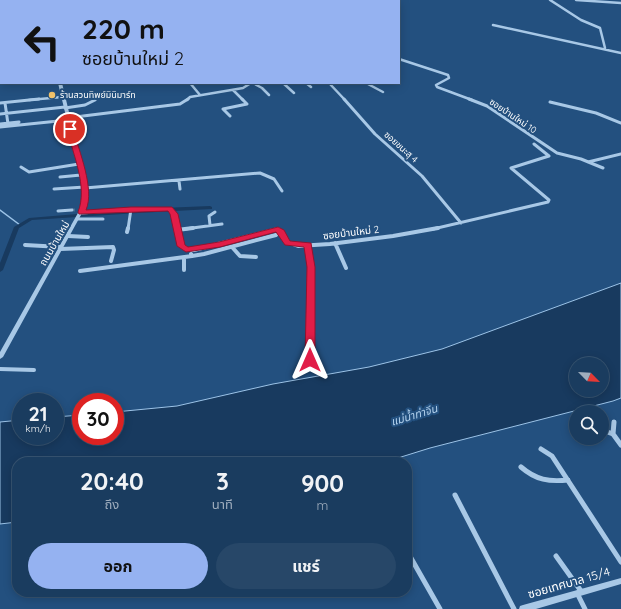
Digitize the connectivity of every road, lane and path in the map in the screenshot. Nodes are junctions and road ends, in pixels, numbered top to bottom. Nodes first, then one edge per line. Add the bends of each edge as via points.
1 (550, 0) edge
2 (576, 0) edge
3 (621, 3) edge
4 (493, 25) dead end
5 (604, 48) junction
6 (621, 53) edge
7 (400, 59) edge
8 (60, 84) edge
9 (191, 84) edge
10 (251, 84) edge
11 (254, 84) edge
12 (284, 84) edge
13 (307, 84) edge
14 (330, 84) edge
15 (368, 84) edge
16 (311, 87) dead end
17 (233, 90) junction
18 (383, 92) dead end
19 (294, 93) dead end
20 (200, 95) junction
21 (269, 95) dead end
22 (62, 97) junction
23 (95, 100) dead end
24 (550, 102) dead end
25 (0, 103) edge
26 (5, 103) junction
27 (65, 107) junction
28 (6, 113) junction
29 (0, 114) edge
30 (230, 116) dead end
31 (68, 118) junction
32 (621, 123) edge
33 (8, 124) junction
34 (0, 126) edge
35 (534, 144) dead end
36 (621, 154) edge
37 (588, 162) junction
38 (79, 164) junction
39 (21, 167) dead end
40 (603, 168) dead end
41 (81, 175) junction
42 (60, 177) dead end
43 (179, 181) junction
44 (85, 188) junction
45 (180, 189) dead end
46 (54, 190) dead end
47 (282, 190) dead end
48 (131, 209) junction
49 (58, 211) dead end
50 (82, 211) junction
51 (215, 212) dead end
52 (103, 219) dead end
53 (78, 220) junction
54 (461, 223) junction
55 (222, 224) dead end
56 (210, 225) junction
57 (177, 230) junction
58 (127, 232) dead end
59 (276, 235) dead end
60 (68, 236) junction
61 (88, 237) dead end
62 (335, 243) junction
63 (25, 245) dead end
64 (308, 245) junction
65 (232, 247) junction
66 (61, 248) junction
67 (186, 250) junction
68 (192, 256) junction
69 (256, 256) dead end
70 (184, 258) junction
71 (111, 261) dead end
72 (346, 268) dead end
73 (184, 270) dead end
74 (80, 271) dead end
75 (0, 357) edge
76 (310, 360) dead end
77 (0, 369) edge
78 (34, 370) dead end
79 (614, 422) dead end
80 (609, 433) edge
81 (613, 434) junction
82 (621, 445) edge
83 (541, 449) dead end
84 (521, 467) dead end
85 (568, 480) junction
86 (455, 495) dead end
87 (556, 556) dead end
88 (412, 560) edge
89 (621, 562) edge
90 (621, 581) edge
91 (579, 592) junction
92 (440, 609) edge
93 (514, 609) edge
94 (523, 609) edge
95 (585, 609) edge

1 - 5 street via 581,20 600,28
2 - 3 street
4 - 5 street
5 - 6 street
7 - 37 street, ซอยบ้านใหม่ 10 via 448,75 449,78 436,85 437,87 487,106 557,153
8 - 22 street, ถนนบ้านใหม่
9 - 20 street
10 - 17 street
11 - 21 street
12 - 19 street
13 - 16 street
14 - 54 street, ซอยชนะสุ 4 via 378,137 422,176
15 - 18 street
17 - 20 street
17 - 30 street via 247,104 223,109
20 - 31 street via 190,97 180,104
22 - 26 street
22 - 27 street, ถนนบ้านใหม่
23 - 27 street via 85,105
24 - 32 street via 596,113
25 - 26 street
26 - 28 street
27 - 28 street
27 - 31 street, ถนนบ้านใหม่
28 - 29 street
28 - 33 street
31 - 33 street
31 - 34 street
31 - 38 street, ถนนบ้านใหม่
33 - 34 street
35 - 54 street, ซอยบ้านใหม่ 2 via 549,156 511,168 549,201
36 - 37 street
37 - 40 street, ซอยบ้านใหม่ 10
38 - 39 street via 29,172
38 - 41 street, ถนนบ้านใหม่
41 - 42 street
41 - 44 street, ถนนบ้านใหม่
43 - 44 street
43 - 45 street
43 - 47 street via 264,173 277,182
44 - 46 street
44 - 50 street, ถนนบ้านใหม่
48 - 50 street
48 - 57 street via 170,209 174,214
48 - 58 street
49 - 50 street
50 - 53 street, ถนนบ้านใหม่
51 - 56 street via 209,216
52 - 53 street
53 - 60 street, ถนนบ้านใหม่
54 - 62 street, ซอยบ้านใหม่ 2
55 - 56 street
56 - 57 street
57 - 67 street via 181,246
59 - 65 street
60 - 61 street
60 - 66 street, ถนนบ้านใหม่
62 - 64 street, ซอยบ้านใหม่ 2
62 - 72 street
63 - 66 street
64 - 67 street, ซอยบ้านใหม่ 2 via 288,244 278,229
64 - 76 street via 311,267
65 - 68 street
65 - 69 street via 240,256
66 - 71 street via 113,247
66 - 75 street, ถนนบ้านใหม่
67 - 68 street
68 - 70 street
70 - 73 street
70 - 74 street
77 - 78 street
79 - 81 street
80 - 81 street
81 - 82 street
83 - 85 street via 552,456
84 - 85 street via 532,477 545,482
85 - 89 street
86 - 93 street
87 - 91 street
88 - 92 street
90 - 91 street, ซอยเทศบาล 15/4
91 - 94 street, ซอยเทศบาล 15/4
91 - 95 street

